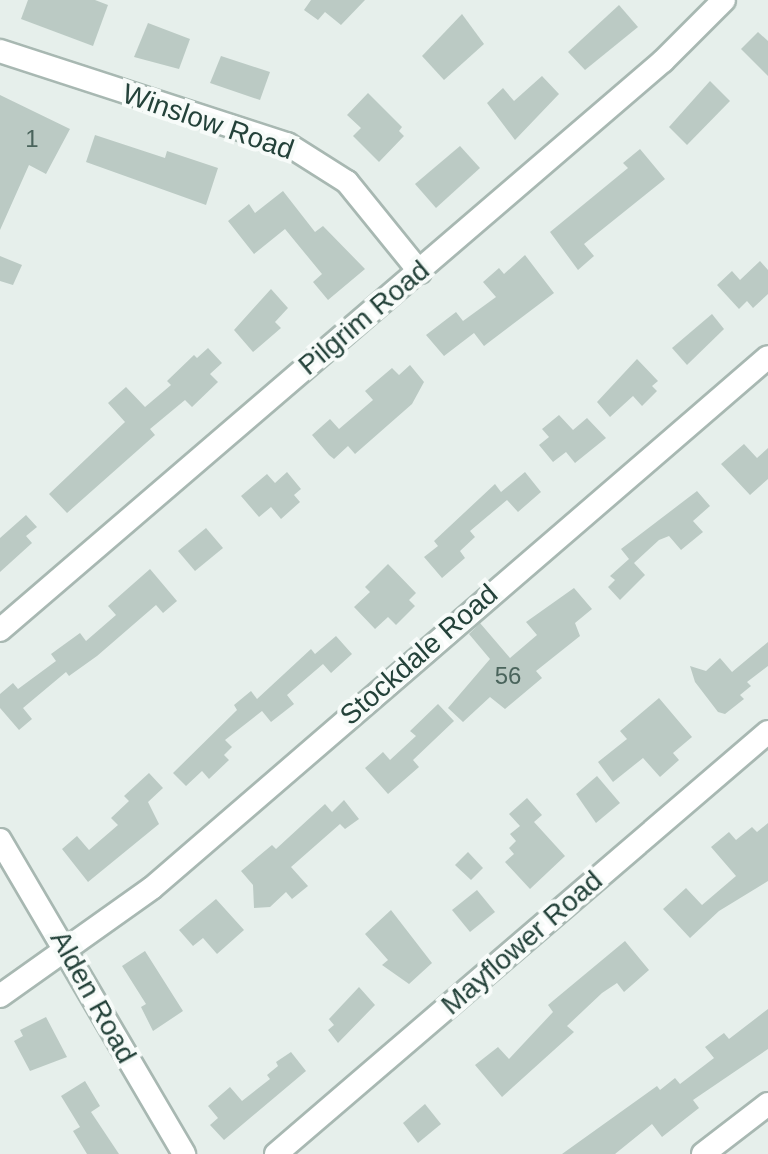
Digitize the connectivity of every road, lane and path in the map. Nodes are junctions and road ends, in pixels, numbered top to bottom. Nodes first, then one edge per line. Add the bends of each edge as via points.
1 (724, 0) edge
2 (0, 51) edge
3 (420, 272) junction
4 (768, 357) edge
5 (0, 630) edge
6 (768, 732) edge
7 (0, 840) edge
8 (67, 948) junction
9 (0, 996) edge
10 (768, 1104) edge
11 (184, 1154) edge
12 (276, 1154) edge
13 (703, 1154) edge

1 - 3 street, Pilgrim Road via 663,61
2 - 3 street, Winslow Road via 287,144 347,182
3 - 5 street, Pilgrim Road
4 - 8 street, Stockdale Road via 152,888
6 - 12 street, Mayflower Road
7 - 8 street, Alden Road
8 - 9 street, Stockdale Road
8 - 11 street, Alden Road
10 - 13 street

